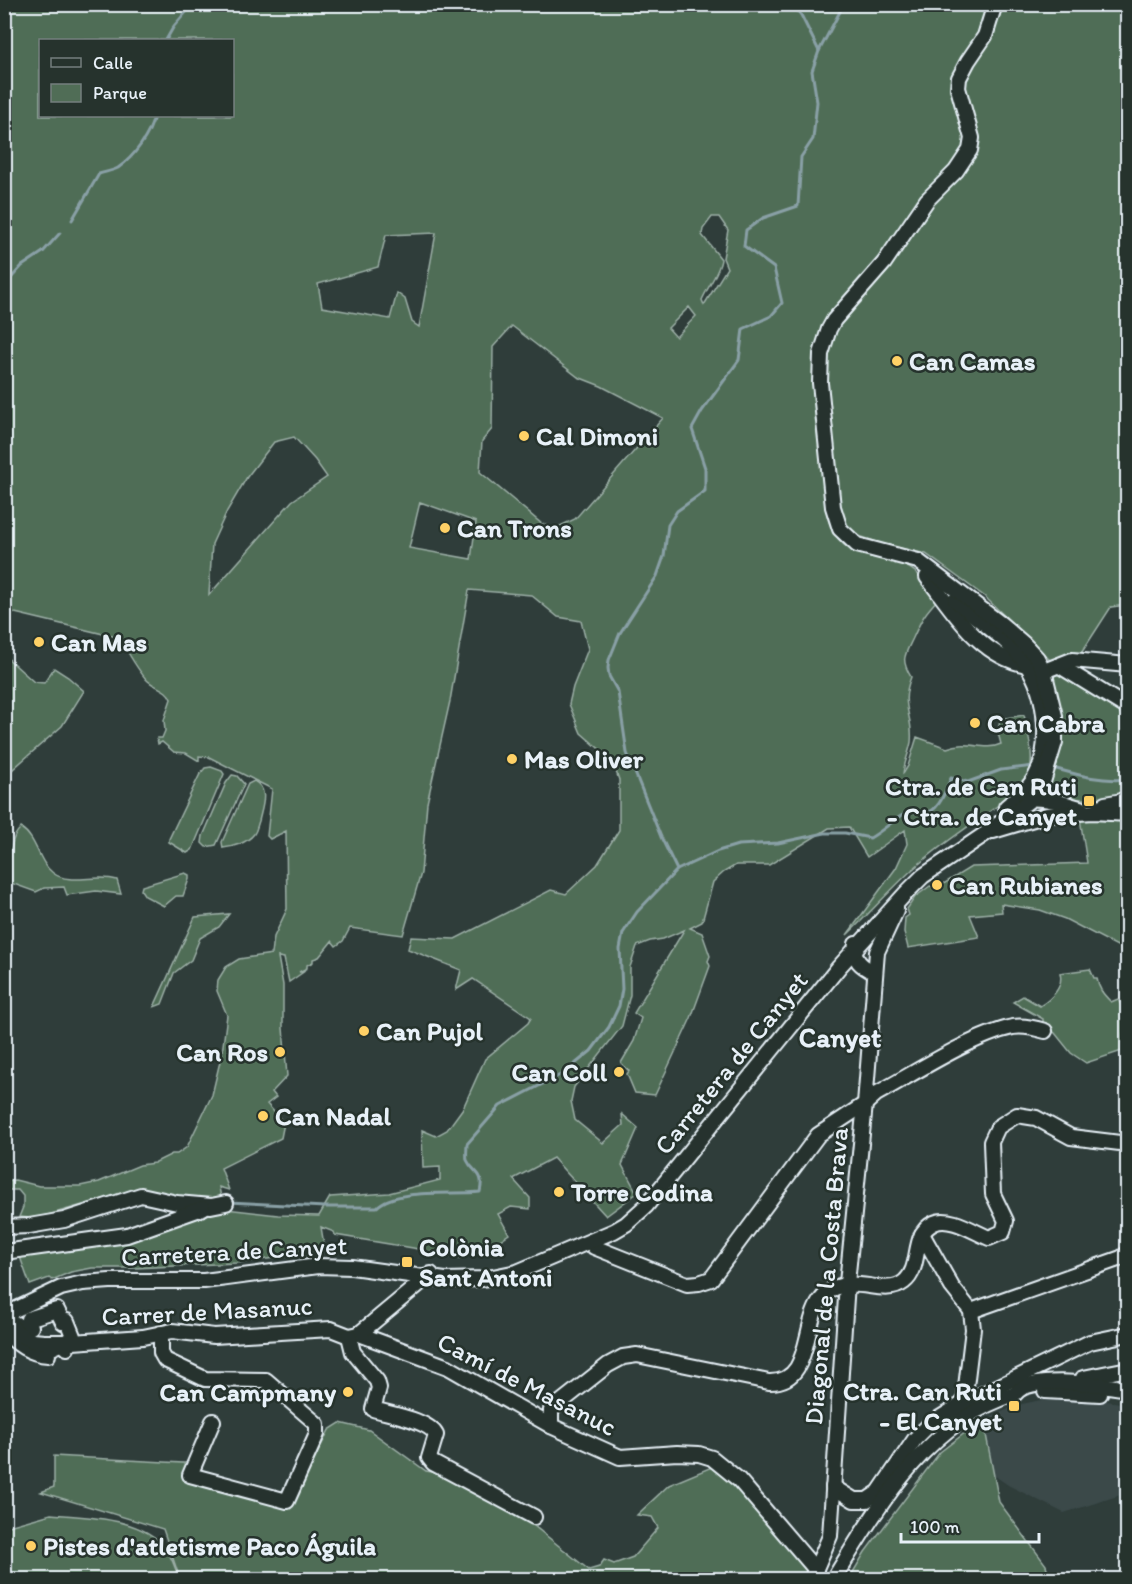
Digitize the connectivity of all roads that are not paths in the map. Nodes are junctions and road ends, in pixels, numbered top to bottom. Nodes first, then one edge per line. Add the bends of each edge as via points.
1 (995, 4) edge
2 (899, 556) junction
3 (927, 577) junction
4 (966, 597) junction
5 (998, 636) junction
6 (988, 648) junction
7 (1128, 664) edge
8 (1027, 665) junction
9 (1060, 666) junction
10 (1044, 671) junction
11 (1128, 708) edge
12 (1050, 743) junction
13 (1038, 781) junction
14 (1031, 799) junction
15 (1128, 800) edge
16 (1062, 802) junction
17 (1093, 812) junction
18 (1053, 814) junction
19 (1128, 814) edge
20 (981, 832) junction
21 (912, 887) junction
22 (880, 912) junction
23 (855, 949) junction
24 (877, 952) junction
25 (868, 970) junction
26 (834, 973) junction
27 (812, 989) junction
28 (1046, 1031) dead end
29 (865, 1104) junction
30 (1128, 1144) edge
31 (642, 1201) junction
32 (225, 1203) dead end
33 (211, 1206) junction
34 (4, 1227) edge
35 (922, 1234) junction
36 (591, 1241) junction
37 (555, 1250) junction
38 (4, 1252) edge
39 (1128, 1253) edge
40 (470, 1274) junction
41 (427, 1278) junction
42 (847, 1283) junction
43 (39, 1291) junction
44 (4, 1305) edge
45 (971, 1311) junction
46 (6, 1322) edge
47 (161, 1333) junction
48 (1128, 1334) edge
49 (354, 1335) junction
50 (66, 1342) junction
51 (1128, 1369) edge
52 (1065, 1381) junction
53 (1125, 1389) edge
54 (1015, 1395) junction
55 (964, 1403) junction
56 (213, 1421) dead end
57 (551, 1426) junction
58 (833, 1487) junction
59 (534, 1516) dead end
60 (814, 1575) edge
61 (833, 1580) edge

1 - 2 street via 985,36 959,78 958,88 972,138 970,150 956,171 927,200 884,263 834,320 821,354 820,383 835,518 840,529 857,545
2 - 3 street
2 - 4 street via 918,561
3 - 5 street
3 - 6 street
4 - 5 street via 994,626
4 - 10 street via 1024,644
5 - 6 street
5 - 8 street
5 - 10 street via 1008,638
6 - 8 street via 1005,659
7 - 9 street via 1072,660
8 - 12 street via 1036,682
9 - 10 street
9 - 11 street
10 - 12 street via 1055,716
12 - 13 street
13 - 14 street, Carretera de Canyet
13 - 16 street
13 - 20 street
14 - 16 street
14 - 18 street via 1036,811
14 - 20 street, Carretera de Canyet
15 - 17 street via 1105,804
16 - 17 street
17 - 18 street
17 - 19 street
18 - 20 street
20 - 21 street, Carretera de Canyet
20 - 22 street, Carretera de Canyet via 933,859
21 - 23 street, Carretera de Canyet
21 - 24 street, Diagonal de la Costa Brava via 895,911
22 - 23 street
22 - 27 street, Carretera de Canyet via 844,948
23 - 24 street via 862,946
23 - 25 street via 854,955
23 - 26 street, Carretera de Canyet
23 - 27 street via 844,954
24 - 25 street, Diagonal de la Costa Brava
25 - 26 street
25 - 29 street, Diagonal de la Costa Brava
26 - 36 street, Carretera de Canyet via 646,1206 626,1224
27 - 31 street, Carretera de Canyet
28 - 29 street via 1015,1027 989,1035 876,1094
29 - 36 street via 818,1135 711,1279 687,1284 594,1247
29 - 42 street, Diagonal de la Costa Brava
30 - 35 street via 1071,1137 1036,1118 1017,1115 998,1127 991,1142 993,1194 1006,1221 1003,1232 989,1238 946,1220 933,1223
31 - 36 street via 623,1220
31 - 37 street, Carretera de Canyet via 613,1222
32 - 33 street
33 - 34 street via 141,1195 64,1220
33 - 38 street via 127,1235
35 - 42 street via 915,1264 904,1282 892,1287
35 - 45 street via 952,1287
36 - 37 street
36 - 41 street, Carretera de Canyet via 502,1276 463,1281
37 - 40 street, Carretera de Canyet via 523,1263
39 - 45 street
40 - 41 street via 431,1274
40 - 43 street, Carretera de Canyet via 321,1257 214,1271 115,1273 73,1279
41 - 46 street, Carretera de Canyet via 318,1266 216,1280 101,1281 61,1288
41 - 49 street
42 - 57 street via 819,1302 798,1368 790,1377 769,1382 636,1355 623,1357 550,1410
42 - 58 street, Diagonal de la Costa Brava
43 - 44 street, Carretera de Canyet
43 - 46 street via 12,1306
45 - 55 street via 973,1329
46 - 50 street, Carrer de Masanuc via 33,1341
46 - 50 street via 25,1330 32,1327 28,1318 57,1310 73,1336
47 - 49 street, Carrer de Masanuc via 214,1336 331,1329
47 - 50 street, Carrer de Masanuc
47 - 56 street via 165,1360 205,1379 266,1380 316,1424 317,1434 287,1501 190,1475
48 - 55 street via 1090,1342
49 - 57 street, Camí de Masanuc via 448,1367
49 - 59 street via 354,1352 379,1388 373,1409 432,1428 436,1436 429,1458 433,1463
51 - 52 street
52 - 53 street
52 - 54 street via 1018,1390
53 - 54 street via 1066,1387
54 - 61 street via 960,1419 926,1448 889,1495
55 - 58 street via 930,1424 915,1439 874,1496 860,1501
57 - 60 street, Camí de Masanuc via 620,1457 677,1453 712,1458 739,1480
58 - 60 street, Diagonal de la Costa Brava via 830,1536

